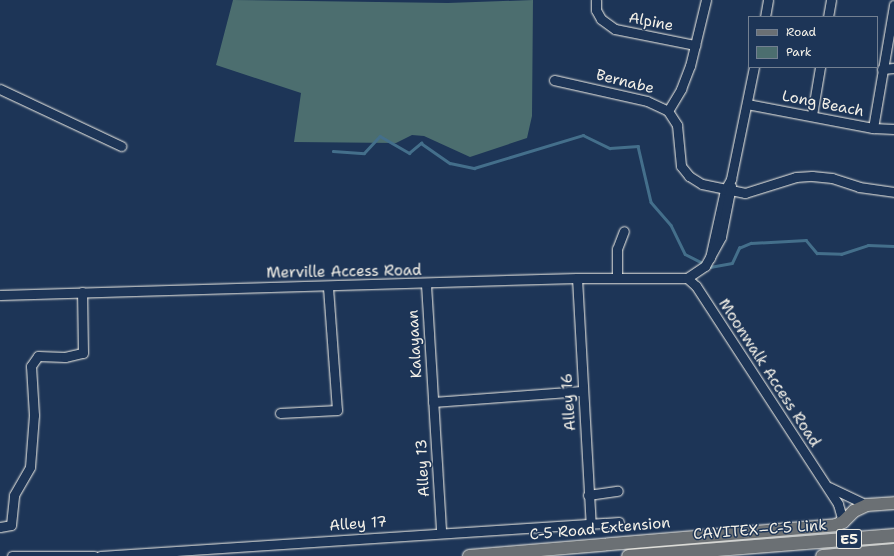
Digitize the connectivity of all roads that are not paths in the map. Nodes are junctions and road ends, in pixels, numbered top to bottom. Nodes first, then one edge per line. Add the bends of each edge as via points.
1 (596, 0) edge
2 (706, 0) edge
3 (768, 0) edge
4 (831, 0) edge
5 (894, 5) edge
6 (765, 16) edge
7 (828, 16) edge
8 (695, 45) junction
9 (754, 68) edge
10 (820, 68) edge
11 (894, 68) edge
12 (882, 69) junction
13 (554, 80) dead end
14 (0, 89) edge
15 (747, 104) junction
16 (668, 111) junction
17 (812, 115) junction
18 (873, 128) junction
19 (894, 129) edge
20 (121, 146) dead end
21 (728, 191) junction
22 (894, 192) edge
23 (624, 231) dead end
24 (577, 278) junction
25 (617, 278) junction
26 (687, 278) junction
27 (426, 284) junction
28 (328, 286) junction
29 (82, 292) junction
30 (0, 294) edge
31 (582, 392) junction
32 (433, 402) junction
33 (280, 413) dead end
34 (826, 485) junction
35 (618, 491) dead end
36 (588, 495) junction
37 (894, 503) edge
38 (868, 505) junction
39 (618, 522) dead end
40 (591, 525) junction
41 (836, 525) junction
42 (0, 527) edge
43 (441, 532) junction
44 (894, 535) edge
45 (894, 550) edge
46 (12, 556) edge
47 (94, 556) edge
48 (100, 556) edge
49 (469, 556) edge
50 (628, 556) edge
51 (822, 556) edge

1 - 8 street, Alpine via 596,10 600,19 615,29
2 - 8 street
3 - 6 street
4 - 7 street
5 - 12 street
8 - 16 street via 681,89
9 - 15 street
10 - 17 street
11 - 12 street
12 - 18 street
13 - 16 street, Bernabe via 647,101
14 - 20 street
15 - 17 street, Long Beach
15 - 21 street
16 - 21 street, Bernabe via 677,125 680,166 689,176 702,184
17 - 18 street, Long Beach
18 - 19 street, Long Beach
21 - 22 street, Bernabe via 745,193 796,177 812,176
21 - 26 street via 721,237 702,269
23 - 25 street via 617,249
24 - 25 street, Merville Access Road
24 - 27 street, Merville Access Road
24 - 31 street, Alley 16
25 - 26 street, Merville Access Road
26 - 34 street, Moonwalk Access Road via 696,286
27 - 28 street, Merville Access Road
27 - 32 street, Kalayaan
28 - 29 street, Merville Access Road
28 - 33 street via 336,411
29 - 30 street, Merville Access Road
29 - 42 street via 82,353 65,357 38,356 31,366 34,415 30,467 14,495 11,525
31 - 32 street
31 - 36 street, Alley 16
32 - 43 street, Alley 13
34 - 38 street, Moonwalk Access Road via 846,497
34 - 41 street, Moonwalk Access Road via 841,511 842,518
35 - 36 street
36 - 40 street, Alley 16
37 - 38 main road
38 - 41 main road via 854,511
39 - 40 street, Alley 17
40 - 43 street, Alley 17
41 - 49 main road, C-5 Road Extension
43 - 48 street, Alley 17
44 - 50 highway, CAVITEX–C-5 Link / E5
45 - 51 highway, CAVITEX–C-5 Link / E5
46 - 47 street

